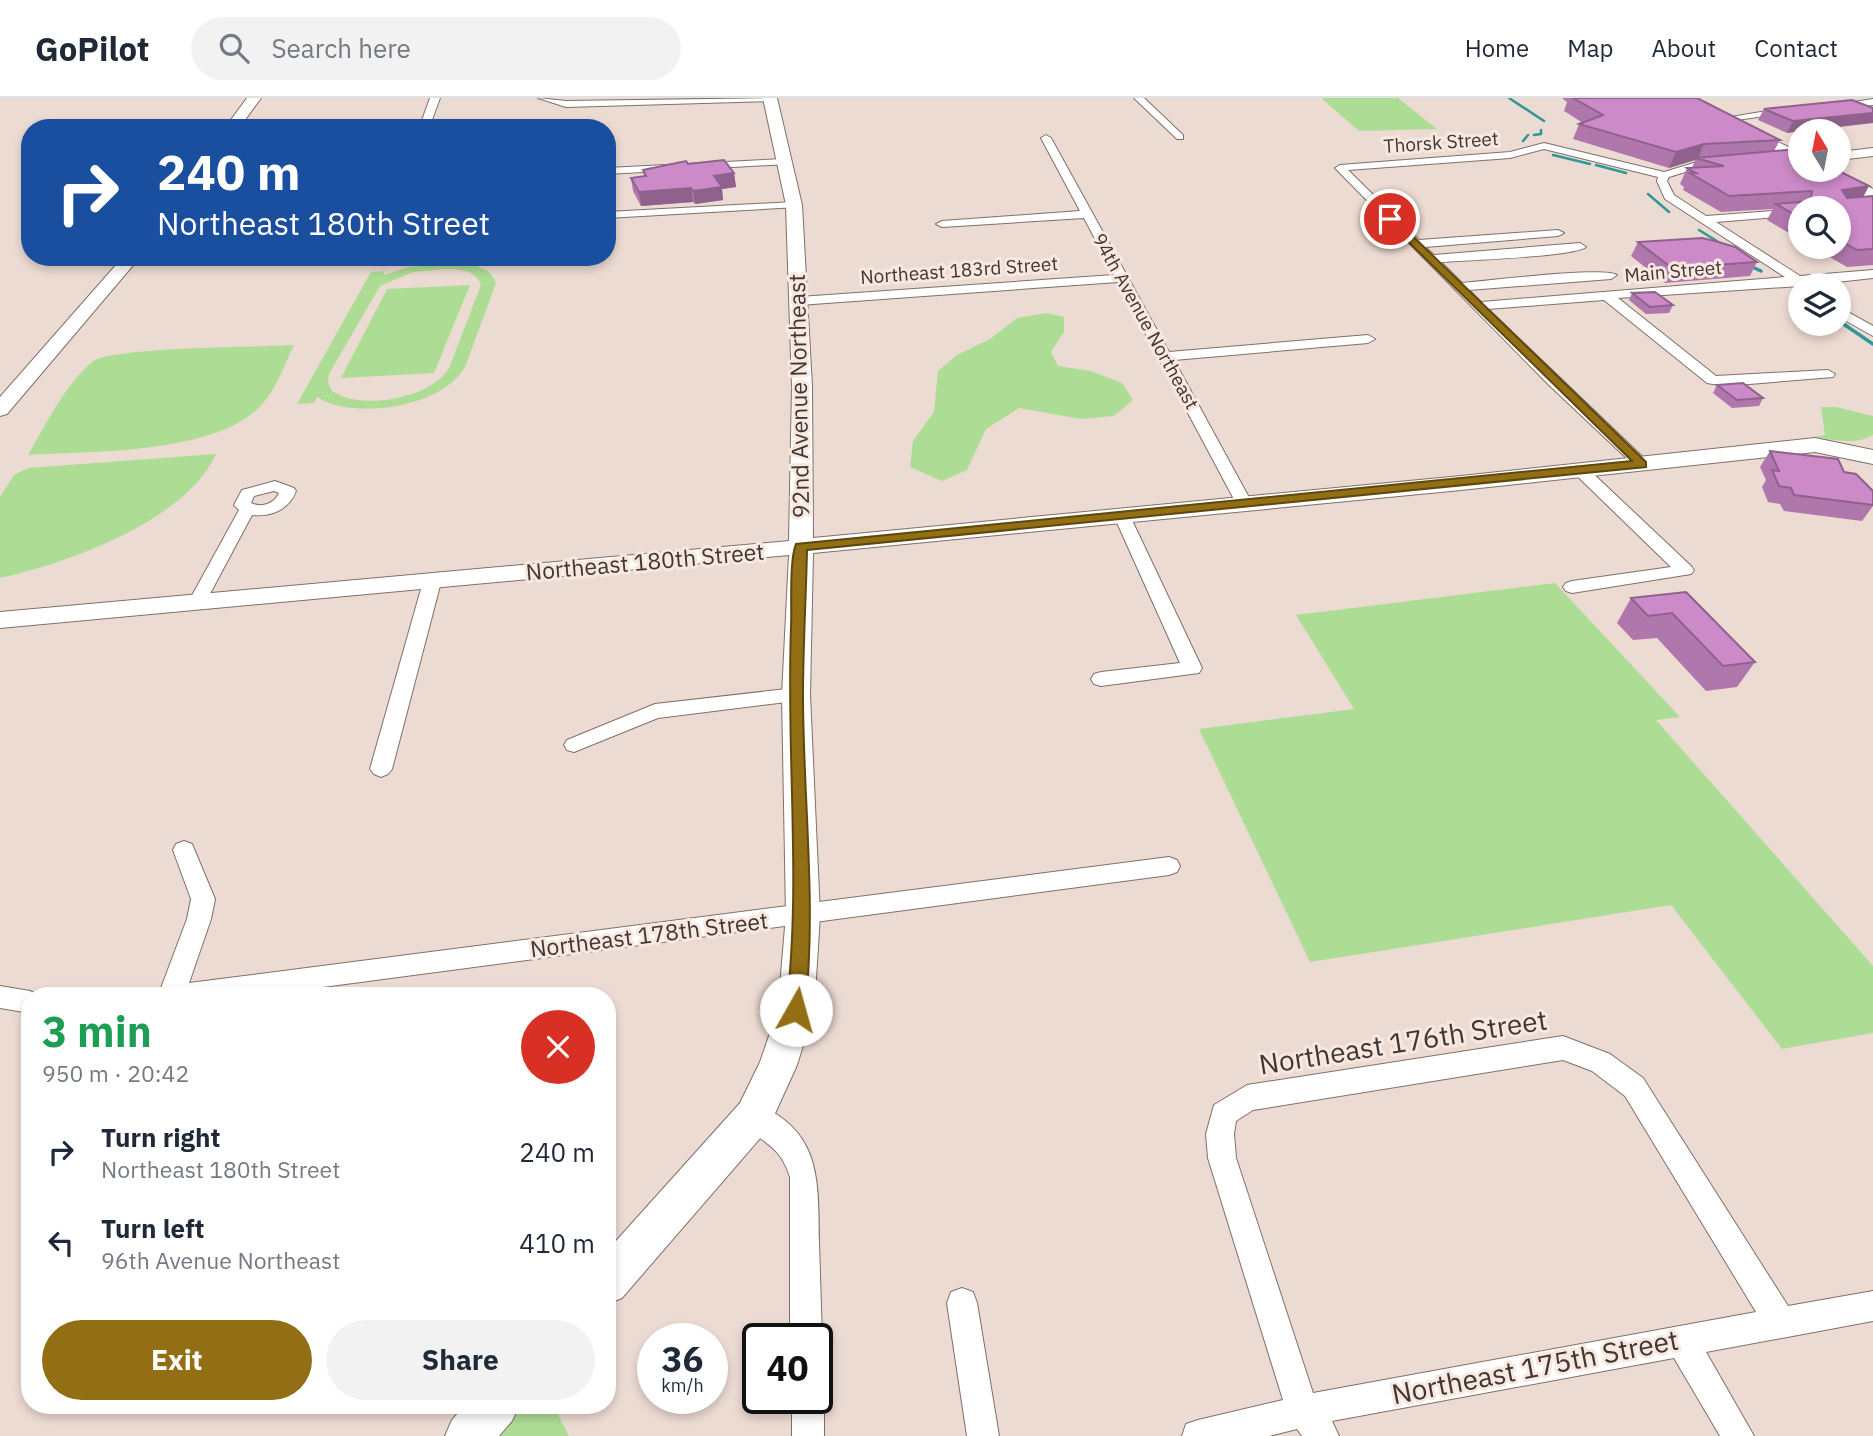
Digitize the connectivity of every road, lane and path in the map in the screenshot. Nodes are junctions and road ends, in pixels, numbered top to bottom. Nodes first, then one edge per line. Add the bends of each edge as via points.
1 (254, 98) edge
2 (435, 98) edge
3 (543, 98) edge
4 (610, 98) edge
5 (770, 98) edge
6 (1139, 98) edge
7 (1673, 98) edge
8 (1684, 98) edge
9 (1851, 98) edge
10 (1775, 102) dead end
11 (628, 104) junction
12 (1870, 104) edge
13 (1819, 107) edge
14 (1730, 118) junction
15 (239, 119) edge
16 (427, 119) edge
17 (1180, 137) dead end
18 (1046, 138) dead end
19 (1788, 151) edge
20 (1788, 152) edge
21 (1873, 152) edge
22 (1852, 154) edge
23 (1788, 158) edge
24 (1768, 160) edge
25 (784, 162) junction
26 (1729, 162) edge
27 (616, 171) edge
28 (1664, 175) junction
29 (1852, 178) edge
30 (1840, 182) edge
31 (1873, 188) edge
32 (1872, 204) edge
33 (794, 205) junction
34 (1788, 213) edge
35 (1087, 214) junction
36 (616, 215) edge
37 (1701, 220) junction
38 (942, 224) dead end
39 (1558, 233) dead end
40 (1414, 244) junction
41 (1580, 247) dead end
42 (1430, 259) junction
43 (124, 266) edge
44 (1873, 274) edge
45 (1611, 275) dead end
46 (1788, 275) edge
47 (1851, 277) edge
48 (1122, 278) junction
49 (1788, 284) edge
50 (1458, 287) junction
51 (1606, 295) junction
52 (799, 301) junction
53 (1477, 306) junction
54 (1851, 318) edge
55 (1873, 332) edge
56 (1368, 340) dead end
57 (1165, 357) junction
58 (1828, 374) dead end
59 (0, 410) edge
60 (1873, 457) edge
61 (1642, 464) junction
62 (1580, 470) junction
63 (1244, 503) junction
64 (248, 509) dead end
65 (1122, 516) junction
66 (801, 547) junction
67 (432, 582) junction
68 (1572, 587) dead end
69 (198, 601) junction
70 (0, 620) edge
71 (1101, 679) dead end
72 (796, 695) junction
73 (574, 745) dead end
74 (381, 769) dead end
75 (184, 850) dead end
76 (1169, 866) dead end
77 (803, 915) junction
78 (174, 987) edge
79 (241, 987) edge
80 (0, 997) edge
81 (21, 1000) edge
82 (754, 1116) junction
83 (616, 1273) edge
84 (962, 1303) dead end
85 (1873, 1306) edge
86 (1780, 1322) junction
87 (806, 1323) edge
88 (1681, 1340) junction
89 (488, 1414) edge
90 (807, 1414) edge
91 (1313, 1424) edge
92 (468, 1436) edge
93 (808, 1436) edge
94 (983, 1436) edge
95 (1198, 1436) edge
96 (1738, 1436) edge

1 - 15 street
2 - 16 street
3 - 11 street via 566,104
4 - 11 street
5 - 11 street
5 - 25 street, 92nd Avenue Northeast
6 - 17 street
7 - 20 main road
8 - 14 main road
9 - 12 street
10 - 14 street via 1796,110
12 - 13 street
14 - 19 main road
18 - 35 street, 94th Avenue Northeast
21 - 22 street
23 - 24 street
25 - 27 street
25 - 33 street, 92nd Avenue Northeast
26 - 28 street via 1697,164
28 - 37 street via 1669,197
28 - 40 street, Thorsk Street via 1544,146 1510,155 1340,168
29 - 31 main road
30 - 32 main road
33 - 36 street
33 - 52 street, 92nd Avenue Northeast
34 - 37 street
35 - 38 street
35 - 48 street, 94th Avenue Northeast
37 - 46 street
39 - 40 street
40 - 42 street
41 - 42 street
42 - 50 street
43 - 59 street
44 - 47 street, Main Street
45 - 50 street
48 - 52 street, Northeast 183rd Street
48 - 57 street, 94th Avenue Northeast
49 - 51 street, Main Street
50 - 53 street
51 - 53 street, Main Street
51 - 58 street via 1712,380
52 - 66 street, 92nd Avenue Northeast
53 - 61 street
54 - 55 street
56 - 57 street
57 - 63 street, 94th Avenue Northeast
60 - 61 street, Northeast 180th Street via 1815,445
61 - 62 street, Northeast 180th Street
62 - 63 street, Northeast 180th Street
62 - 68 street via 1685,570
63 - 65 street, Northeast 180th Street
64 - 69 street
65 - 66 street, Northeast 180th Street
65 - 71 street via 1192,668
66 - 67 street, Northeast 180th Street
66 - 72 street, 92nd Avenue Northeast
67 - 69 street, Northeast 180th Street
67 - 74 street
69 - 70 street, Northeast 180th Street
72 - 73 street via 655,711
72 - 77 street, 92nd Avenue Northeast
75 - 78 street via 203,899
76 - 77 street, Northeast 178th Street
77 - 79 street, Northeast 178th Street
77 - 82 street, 92nd Avenue Northeast via 796,1010 778,1065
80 - 81 street
82 - 83 street, 92nd Avenue Northeast
82 - 87 street via 784,1136 797,1152 804,1177
84 - 94 street
85 - 86 street, Northeast 175th Street
86 - 88 street, Northeast 175th Street
86 - 91 street, Northeast 176th Street via 1634,1087 1595,1058 1563,1048 1247,1098 1224,1114 1220,1134 1223,1158
88 - 91 street, Northeast 175th Street
88 - 96 street
89 - 92 street
90 - 93 street
91 - 95 street, Northeast 175th Street

